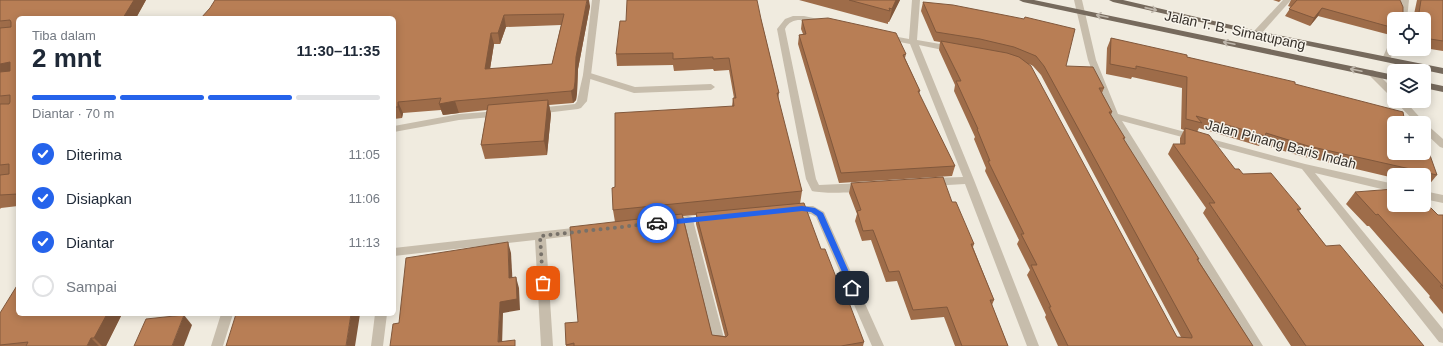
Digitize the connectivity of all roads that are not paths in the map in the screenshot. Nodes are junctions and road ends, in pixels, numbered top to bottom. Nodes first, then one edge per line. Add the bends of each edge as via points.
1 (596, 0) edge
2 (916, 0) edge
3 (1023, 0) edge
4 (1078, 0) edge
5 (1113, 0) edge
6 (1287, 0) edge
7 (1405, 0) edge
8 (1080, 11) junction
9 (1404, 12) edge
10 (829, 24) edge
11 (1257, 33) junction
12 (875, 34) edge
13 (913, 42) junction
14 (964, 51) edge
15 (1387, 56) edge
16 (1386, 59) junction
17 (1443, 71) edge
18 (1372, 73) junction
19 (587, 75) junction
20 (1387, 76) edge
21 (1431, 86) edge
22 (711, 87) dead end
23 (1387, 88) edge
24 (1443, 89) edge
25 (1407, 108) edge
26 (525, 112) edge
27 (511, 114) edge
28 (1114, 116) junction
29 (1414, 116) edge
30 (396, 129) edge
31 (1431, 133) edge
32 (1443, 146) edge
33 (1305, 167) junction
34 (969, 180) junction
35 (922, 183) edge
36 (876, 186) edge
37 (1387, 186) edge
38 (1431, 196) edge
39 (1443, 199) edge
40 (787, 210) edge
41 (658, 223) edge
42 (592, 230) edge
43 (540, 236) junction
44 (396, 252) edge
45 (226, 316) edge
46 (381, 316) edge
47 (1443, 338) edge
48 (217, 346) edge
49 (377, 346) edge
50 (547, 346) edge
51 (720, 346) edge
52 (878, 346) edge
53 (1033, 346) edge
54 (1256, 346) edge

1 - 19 street
2 - 13 street
3 - 8 main road, Jalan T. B. Simatupang
4 - 8 street
5 -> 11 main road, Jalan T. B. Simatupang
6 - 11 street
7 - 9 street
18 -> 8 main road, Jalan T. B. Simatupang
8 - 28 street via 1092,60
10 - 36 street via 799,18 789,19 783,23 781,29 811,179 816,188
11 - 16 main road, Jalan T. B. Simatupang
12 - 13 street
13 - 14 street
13 - 34 street
15 - 16 street
16 - 17 main road, Jalan T. B. Simatupang
18 - 20 main road, Jalan T. B. Simatupang
18 - 23 street
19 - 22 street via 634,90
19 - 26 street via 582,101 578,106
21 - 24 main road
25 - 29 street
27 - 30 street via 459,117
28 - 33 street, Jalan Pinang Baris Indah
28 - 54 street
31 - 32 street
33 - 37 street, Jalan Pinang Baris Indah
33 - 47 street
34 - 35 street
34 - 53 street
38 - 39 street
40 - 52 street via 813,210 820,214
41 - 51 street via 692,220
42 - 43 street
43 - 44 street
43 - 50 street
45 - 48 street
46 - 49 street

